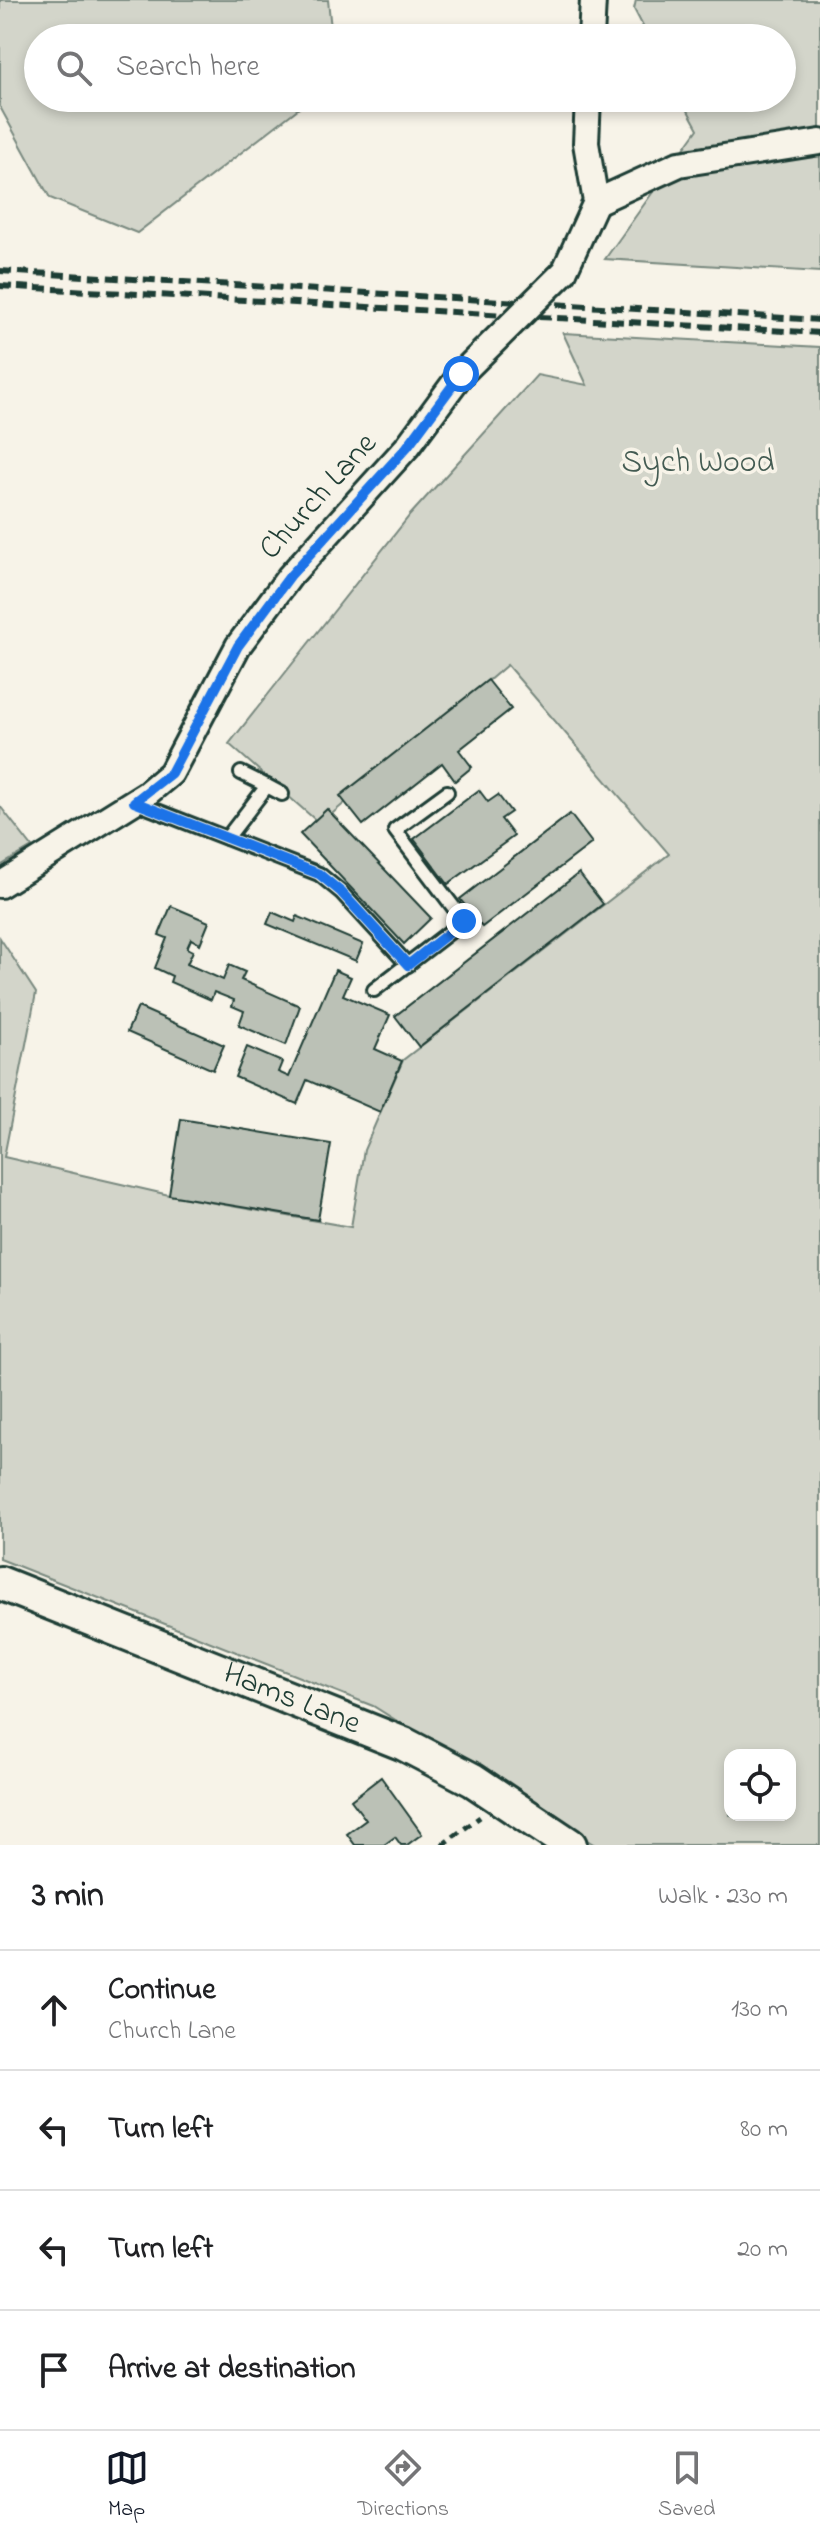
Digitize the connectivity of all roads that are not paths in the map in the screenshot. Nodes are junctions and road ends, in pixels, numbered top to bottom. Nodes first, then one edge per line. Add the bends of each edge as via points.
1 (593, 0) edge
2 (592, 24) edge
3 (587, 112) edge
4 (820, 142) edge
5 (596, 202) junction
6 (241, 773) dead end
7 (267, 786) junction
8 (447, 792) dead end
9 (282, 794) dead end
10 (134, 802) junction
11 (227, 838) junction
12 (0, 885) edge
13 (408, 965) junction
14 (374, 990) dead end
15 (0, 1583) edge
16 (570, 1845) edge

1 - 2 street
3 - 5 street via 586,143
4 - 5 street via 679,164
5 - 10 street, Church Lane, bridge via 564,272 461,374 407,447 290,576 238,646 171,773
6 - 7 lane
7 - 9 lane
7 - 11 lane
8 - 13 lane via 395,830 464,921
10 - 11 lane
10 - 12 street, Church Lane
11 - 13 lane via 319,874
13 - 14 lane
15 - 16 street, Hams Lane via 404,1744

